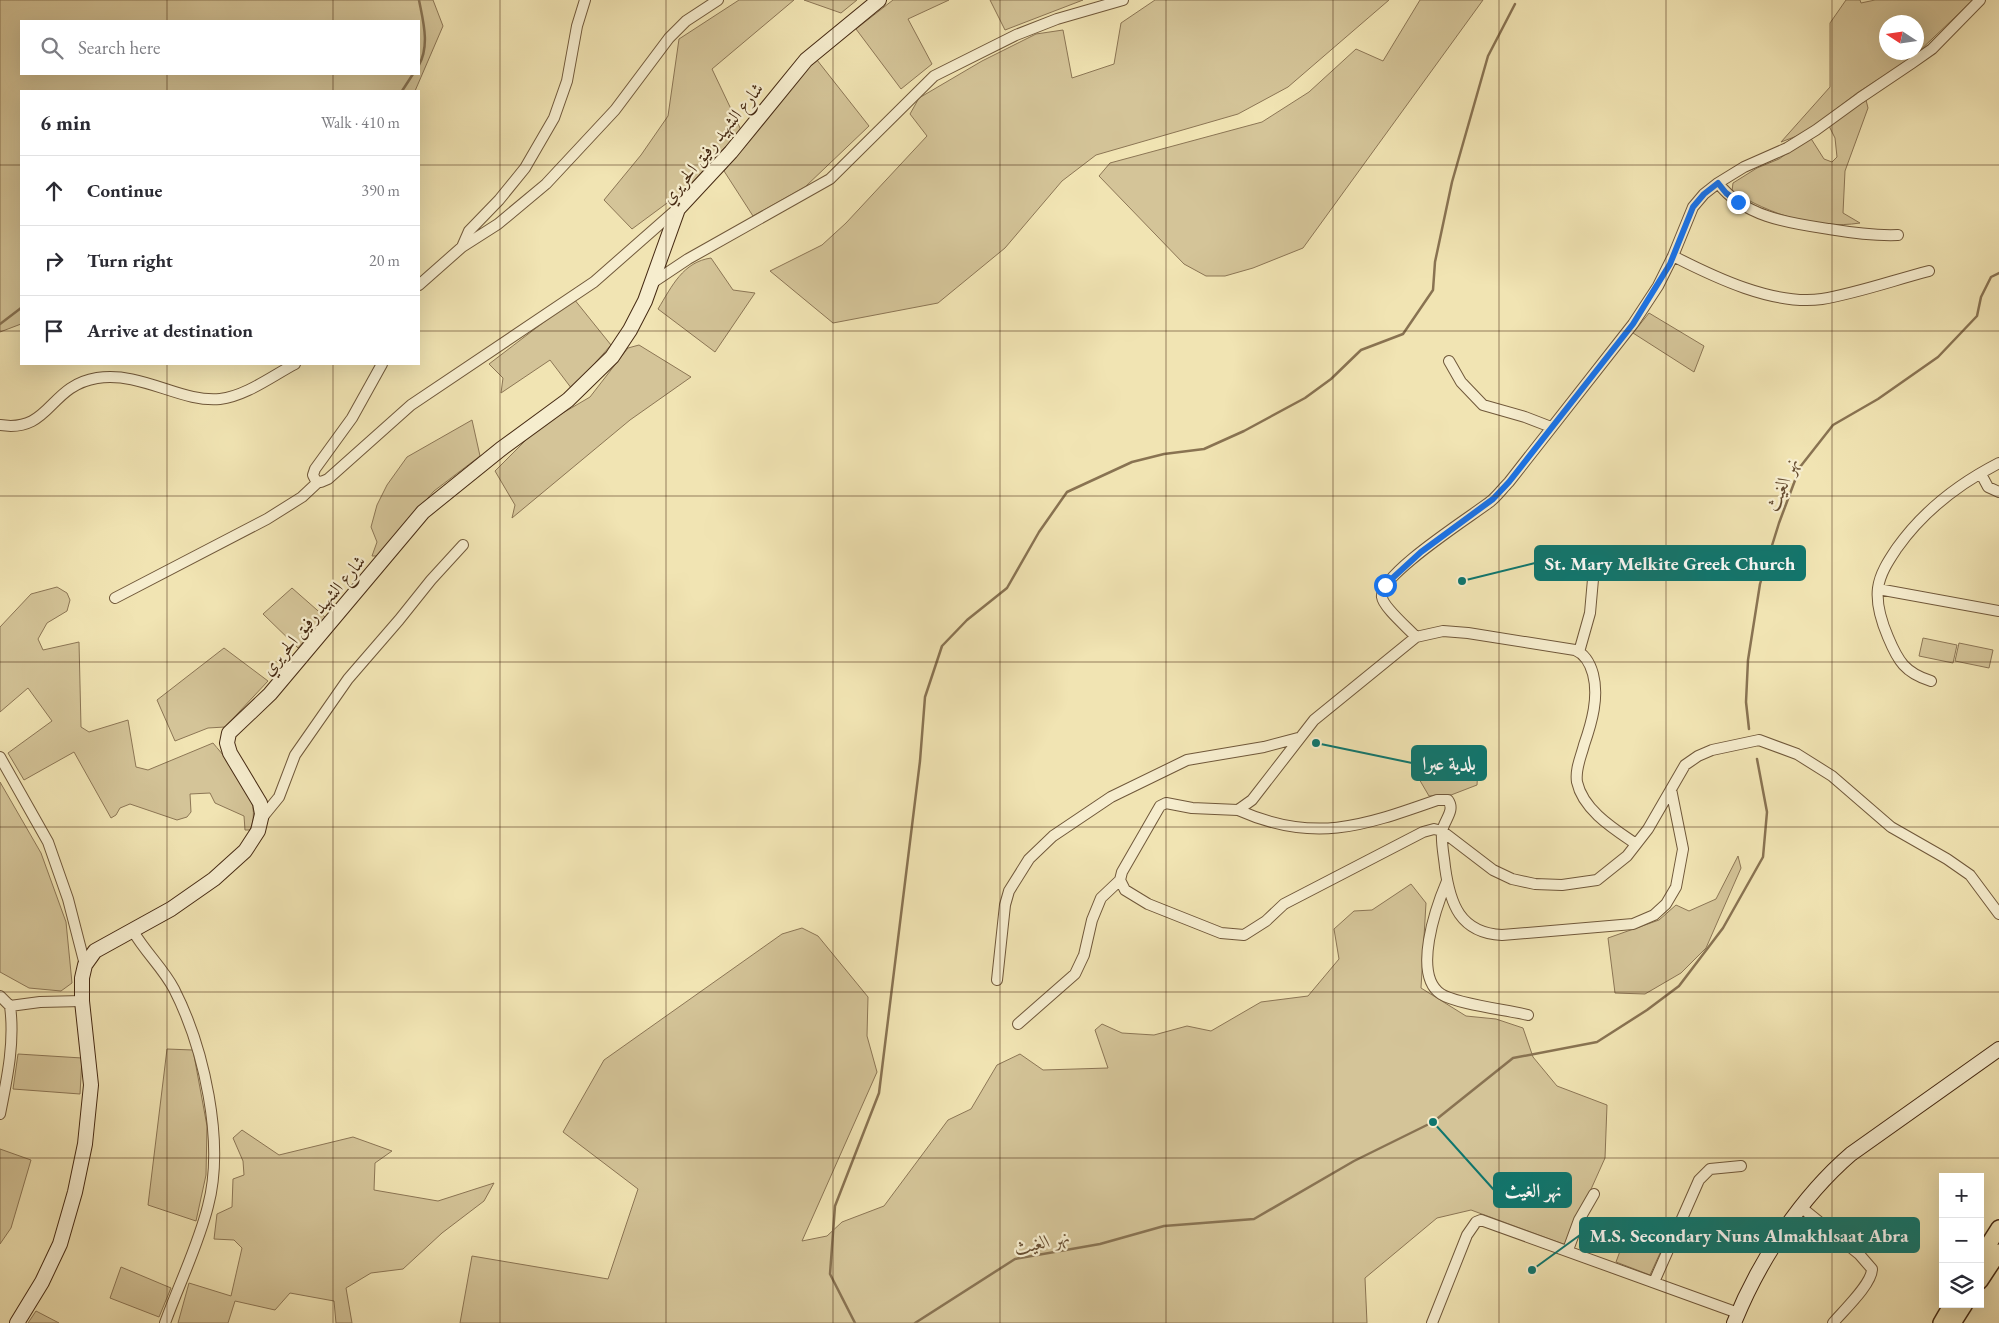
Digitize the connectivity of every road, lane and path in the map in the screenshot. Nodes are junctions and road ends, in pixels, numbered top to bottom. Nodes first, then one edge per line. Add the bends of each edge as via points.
1 (585, 0) edge
2 (718, 0) edge
3 (879, 0) edge
4 (1124, 0) edge
5 (1980, 0) edge
6 (1718, 183) junction
7 (678, 209) junction
8 (1898, 235) dead end
9 (462, 247) junction
10 (1673, 256) junction
11 (1929, 271) dead end
12 (652, 283) junction
13 (420, 284) edge
14 (1449, 361) dead end
15 (293, 365) edge
16 (381, 365) edge
17 (0, 424) edge
18 (1551, 427) junction
19 (1999, 463) edge
20 (1982, 474) junction
21 (318, 482) junction
22 (1999, 492) edge
23 (463, 545) dead end
24 (1594, 568) dead end
25 (1878, 589) junction
26 (115, 598) dead end
27 (1999, 611) edge
28 (1416, 637) junction
29 (1579, 652) junction
30 (1931, 681) dead end
31 (1299, 738) junction
32 (0, 757) edge
33 (1671, 789) junction
34 (1238, 810) junction
35 (261, 819) junction
36 (1442, 831) junction
37 (1636, 844) junction
38 (1120, 880) junction
39 (1447, 881) junction
40 (1999, 914) edge
41 (133, 931) junction
42 (85, 965) junction
43 (997, 980) dead end
44 (0, 996) edge
45 (82, 1001) junction
46 (10, 1006) junction
47 (1528, 1015) dead end
48 (1018, 1024) dead end
49 (1999, 1049) edge
50 (0, 1114) edge
51 (1741, 1166) dead end
52 (1594, 1194) dead end
53 (1802, 1208) junction
54 (1999, 1228) edge
55 (1568, 1250) junction
56 (1984, 1252) edge
57 (1999, 1252) edge
58 (1984, 1275) edge
59 (1654, 1282) junction
60 (1949, 1308) edge
61 (1963, 1308) edge
62 (1736, 1318) edge
63 (17, 1323) edge
64 (165, 1323) edge
65 (1432, 1323) edge
66 (1834, 1323) edge
67 (1940, 1323) edge
68 (1954, 1323) edge

1 - 9 street via 567,81 554,118 525,168 500,200 469,231
2 - 9 street via 686,21 669,38 615,110 546,184 504,220
3 - 7 street, شارع الشهيد رفيق الحريري via 806,60 731,152
4 - 12 street via 1056,19 1016,35 934,76 830,180 688,259
5 - 6 street via 1932,49 1816,130
6 - 8 street via 1738,202 1780,221 1860,235
6 - 10 street via 1693,207
7 - 12 street, شارع الشهيد رفيق الحريري
7 - 21 street via 594,282 418,400 328,479
9 - 13 street
10 - 11 street via 1731,284 1806,300 1840,295
10 - 18 street via 1633,324
12 - 35 street, شارع الشهيد رفيق الحريري via 630,330 598,373 427,509 270,694 229,733 228,748 258,798
14 - 18 street via 1461,382 1483,405
15 - 17 street via 240,393 214,399 199,398 135,380 107,377 88,380 68,388 32,422 20,426
16 - 21 street via 352,418 315,468 313,475
18 - 28 street via 1493,499 1421,552 1385,585 1381,596 1384,604
19 - 20 street
20 - 22 street via 1988,487
20 - 25 street via 1951,492 1910,529 1888,561
21 - 26 street via 302,497 267,519
23 - 35 street via 333,699 295,755 278,797
24 - 29 street via 1590,613
25 - 27 street
25 - 30 street via 1888,635 1902,664 1912,674
28 - 29 street via 1443,631 1489,635
28 - 31 street via 1338,699
29 - 37 street via 1590,666 1595,682 1595,699 1593,718 1578,765 1577,782 1597,815
31 - 34 street via 1252,800
31 - 43 street via 1187,760 1111,798 1053,836 1029,859 1009,891
32 - 42 street via 48,842 68,899
33 - 37 street
33 - 39 street via 1682,849 1676,887 1666,904 1654,915 1633,924 1488,934 1468,924 1454,905
33 - 40 street via 1685,765 1698,756 1754,739 1774,745 1797,754 1832,776 1891,827 1970,875
34 - 36 street via 1261,821 1325,830 1361,825 1437,800 1448,800 1450,811
34 - 38 street via 1163,804 1157,809
35 - 41 street via 256,837 228,867 171,909
36 - 37 street via 1493,870 1512,879 1535,884 1562,885 1597,880 1615,867
36 - 38 street via 1423,832 1318,886 1284,904 1266,921 1244,934 1221,933 1148,904 1125,890
36 - 39 street
38 - 48 street via 1101,898 1075,974
39 - 47 street via 1428,947 1428,970 1435,988 1450,998
41 - 42 street via 95,951
41 - 64 street via 142,948 167,977 179,1000 205,1075 212,1116 214,1173 209,1205
42 - 45 street
44 - 46 street
45 - 46 street
45 - 63 street via 91,1085 80,1175 54,1257
46 - 50 street via 13,1026 10,1063
49 - 53 street via 1851,1154 1831,1172
51 - 59 street via 1710,1169 1699,1180
52 - 55 street via 1579,1220
53 - 62 street via 1774,1243
53 - 66 street via 1860,1254 1872,1268 1861,1290
54 - 56 main road
55 - 59 street
55 - 65 street via 1485,1220 1476,1222 1467,1235
57 - 58 main road
59 - 62 street
60 - 67 main road
61 - 68 main road

